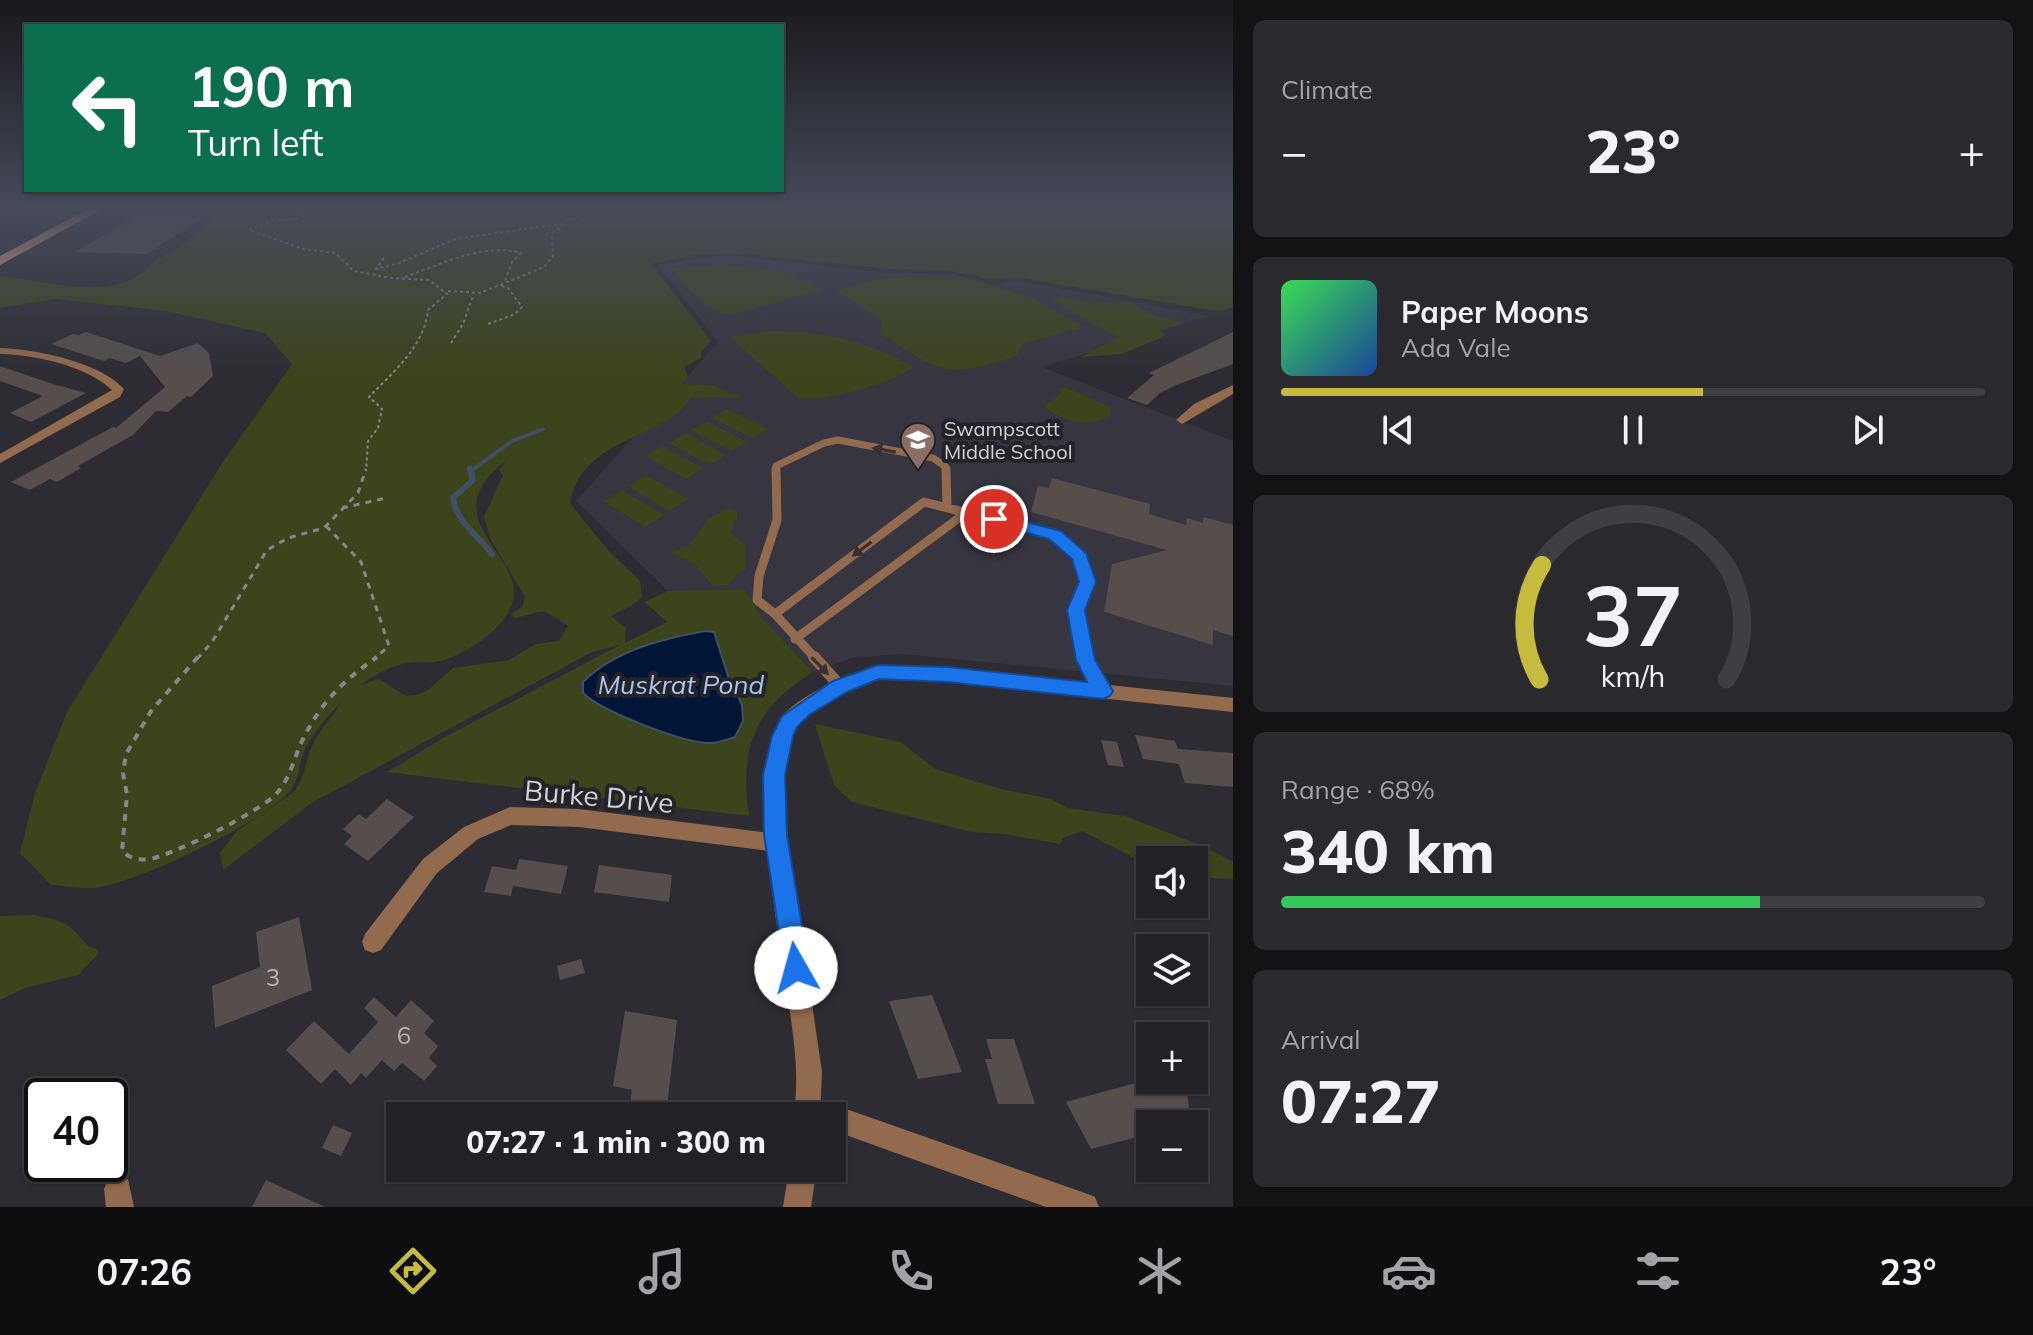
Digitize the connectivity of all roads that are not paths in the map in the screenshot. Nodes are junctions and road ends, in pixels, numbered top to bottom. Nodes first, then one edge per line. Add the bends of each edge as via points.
1 (0, 351) edge
2 (1233, 389) edge
3 (1219, 395) junction
4 (1233, 400) edge
5 (1182, 420) dead end
6 (0, 459) edge
7 (947, 507) junction
8 (967, 512) junction
9 (775, 614) junction
10 (795, 639) junction
11 (840, 686) junction
12 (1103, 691) junction
13 (1233, 705) edge
14 (777, 843) junction
15 (373, 942) dead end
16 (816, 1102) edge
17 (846, 1123) edge
18 (801, 1182) edge
19 (797, 1207) edge
20 (1085, 1207) edge

1 - 6 street via 71,367 108,379 118,389
2 - 3 street
3 - 4 street
3 - 5 street
7 - 8 lane
7 -> 9 lane via 924,502
7 -> 9 lane via 946,467 933,458 838,440 776,466 776,524 754,583 757,600
8 - 10 lane
8 - 12 lane via 1055,535 1080,557 1088,582 1076,610 1085,660
9 - 10 lane
10 -> 11 lane
11 - 12 street via 878,672 900,672
11 - 14 street via 789,721 782,736 774,775
12 - 13 street
14 - 15 street, Burke Drive via 579,818 510,816 471,833 430,866
14 - 16 street
17 - 20 street
18 - 19 street

